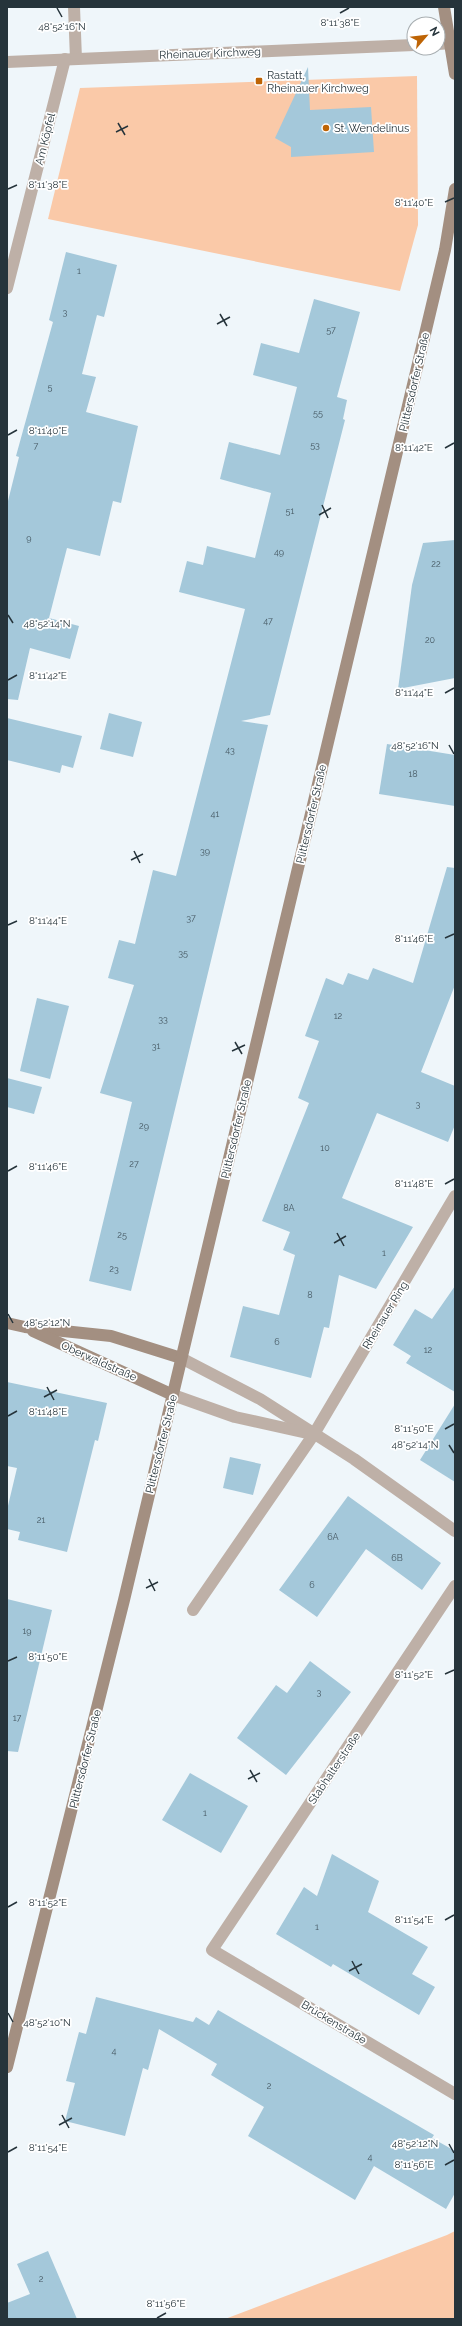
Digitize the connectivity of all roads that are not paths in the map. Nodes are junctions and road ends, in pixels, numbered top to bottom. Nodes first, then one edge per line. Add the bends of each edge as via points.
1 (74, 7) edge
2 (444, 7) edge
3 (446, 43) edge
4 (452, 43) junction
5 (406, 45) edge
6 (71, 59) junction
7 (7, 62) edge
8 (455, 74) edge
9 (455, 189) edge
10 (7, 288) edge
11 (455, 1196) edge
12 (7, 1323) edge
13 (25, 1327) junction
14 (181, 1358) junction
15 (173, 1395) junction
16 (314, 1434) junction
17 (455, 1532) edge
18 (455, 1586) edge
19 (193, 1610) dead end
20 (212, 1950) joint
21 (7, 2067) edge
22 (455, 2094) edge

1 - 6 street, Am Köpfel
2 - 4 street
3 - 4 street
4 - 8 street
5 - 6 street, Rheinauer Kirchweg
6 - 7 street, Rheinauer Kirchweg
6 - 10 street, Am Köpfel
9 - 14 street, Plittersdorfer Straße via 445,250
11 - 16 street, Rheinauer Ring
12 - 13 street, Oberwaldstraße
13 - 14 street, Oberwaldstraße via 111,1336
13 - 15 street, Oberwaldstraße
14 - 15 street, Plittersdorfer Straße
14 - 16 street via 260,1398
15 - 16 street via 235,1417
15 - 21 street, Plittersdorfer Straße
16 - 17 street via 354,1459
16 - 19 street, Rheinauer Ring
18 - 20 street, Stabhalterstraße
20 - 22 street, Brückenstraße

